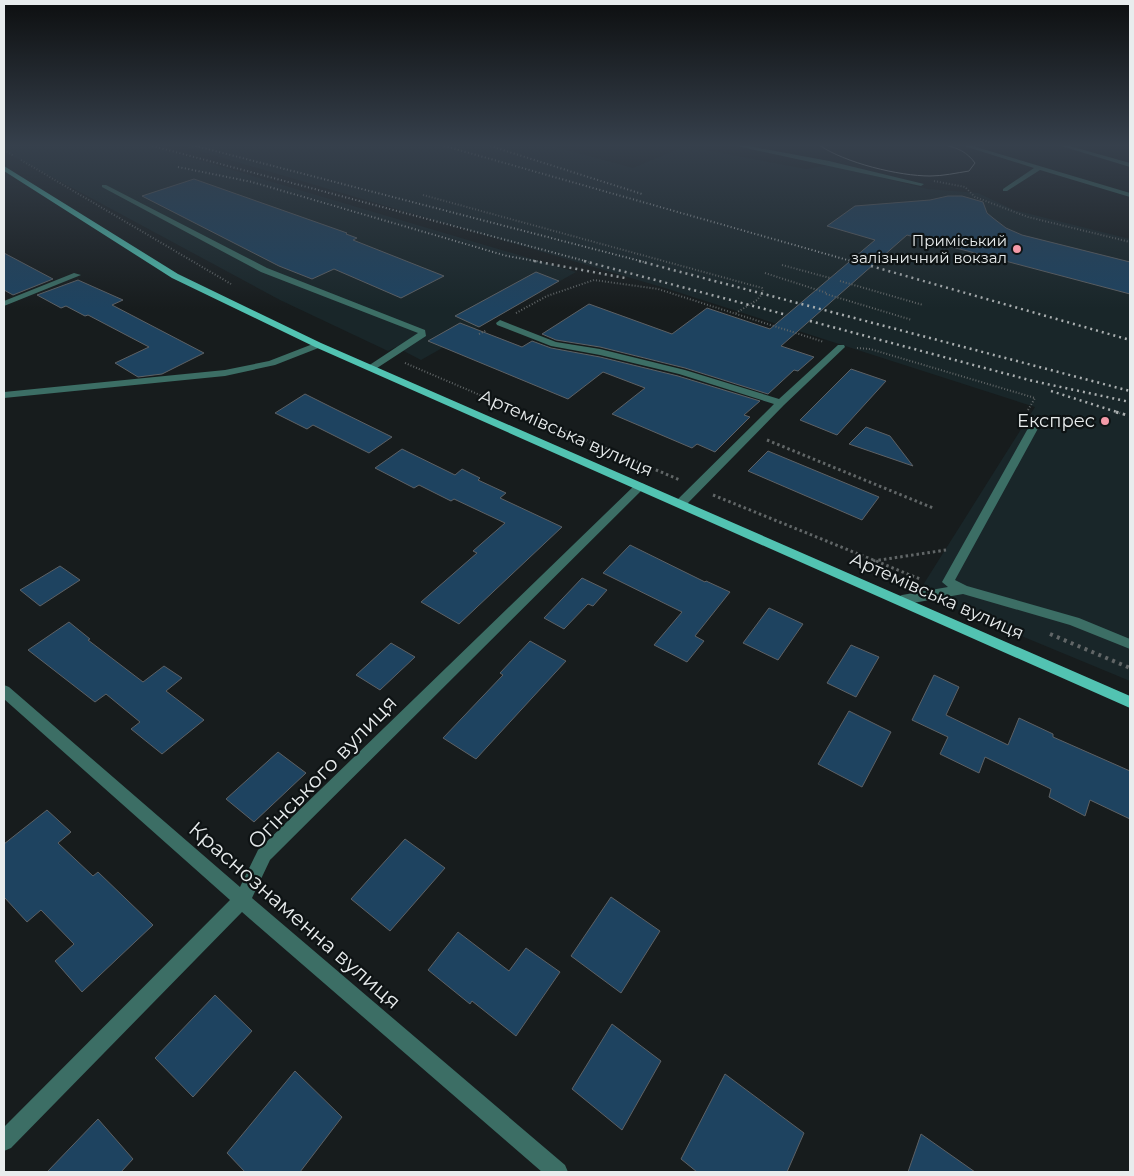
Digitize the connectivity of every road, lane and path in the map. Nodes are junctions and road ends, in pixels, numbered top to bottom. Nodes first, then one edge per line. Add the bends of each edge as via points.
1 (54, 200) edge
2 (88, 200) edge
3 (130, 200) edge
4 (444, 200) edge
5 (983, 200) edge
6 (1130, 242) edge
7 (782, 265) dead end
8 (765, 273) dead end
9 (77, 276) dead end
10 (830, 278) dead end
11 (840, 281) dead end
12 (237, 288) dead end
13 (4, 304) edge
14 (923, 305) dead end
15 (736, 314) junction
16 (912, 320) dead end
17 (500, 322) junction
18 (479, 334) dead end
19 (318, 346) junction
20 (841, 347) junction
21 (388, 356) junction
22 (371, 368) junction
23 (4, 395) edge
24 (1035, 398) dead end
25 (781, 403) junction
26 (1036, 423) dead end
27 (750, 434) junction
28 (640, 486) junction
29 (695, 487) junction
30 (680, 504) junction
31 (933, 508) dead end
32 (968, 546) junction
33 (872, 562) junction
34 (957, 590) junction
35 (902, 600) junction
36 (1050, 634) dead end
37 (1130, 644) edge
38 (1130, 668) edge
39 (4, 691) edge
40 (1130, 702) edge
41 (242, 900) junction
42 (4, 1140) edge
43 (558, 1172) edge

1 - 19 main road, Артемівська вулиця via 175,276
2 - 12 path
3 - 21 street via 264,270 422,332 422,336
4 - 15 path via 762,288 763,293 757,300
5 - 6 path via 1028,217
7 - 10 path
8 - 16 path
9 - 13 street
11 - 14 path
15 - 17 path via 658,289 594,280 547,296
15 - 20 path
17 - 18 path
17 - 25 street via 554,344 673,369
19 - 22 main road, Артемівська вулиця
19 - 23 street via 272,363 225,372
20 - 24 path via 870,349
20 - 25 street
21 - 22 street
21 - 29 path
22 - 28 main road, Артемівська вулиця
25 - 27 street
26 - 32 street
27 - 29 street
27 - 31 path
28 - 30 main road, Артемівська вулиця
28 - 41 street, Огінського вулиця via 264,855
29 - 30 street
29 - 33 path
30 - 35 main road, Артемівська вулиця
32 - 33 path
32 - 34 street via 948,582
33 - 34 path
34 - 35 street
34 - 37 street via 1074,621
35 - 40 main road, Артемівська вулиця
36 - 38 path
39 - 41 street, Краснознаменна вулиця
41 - 42 street, Огінського вулиця
41 - 43 street, Краснознаменна вулиця

